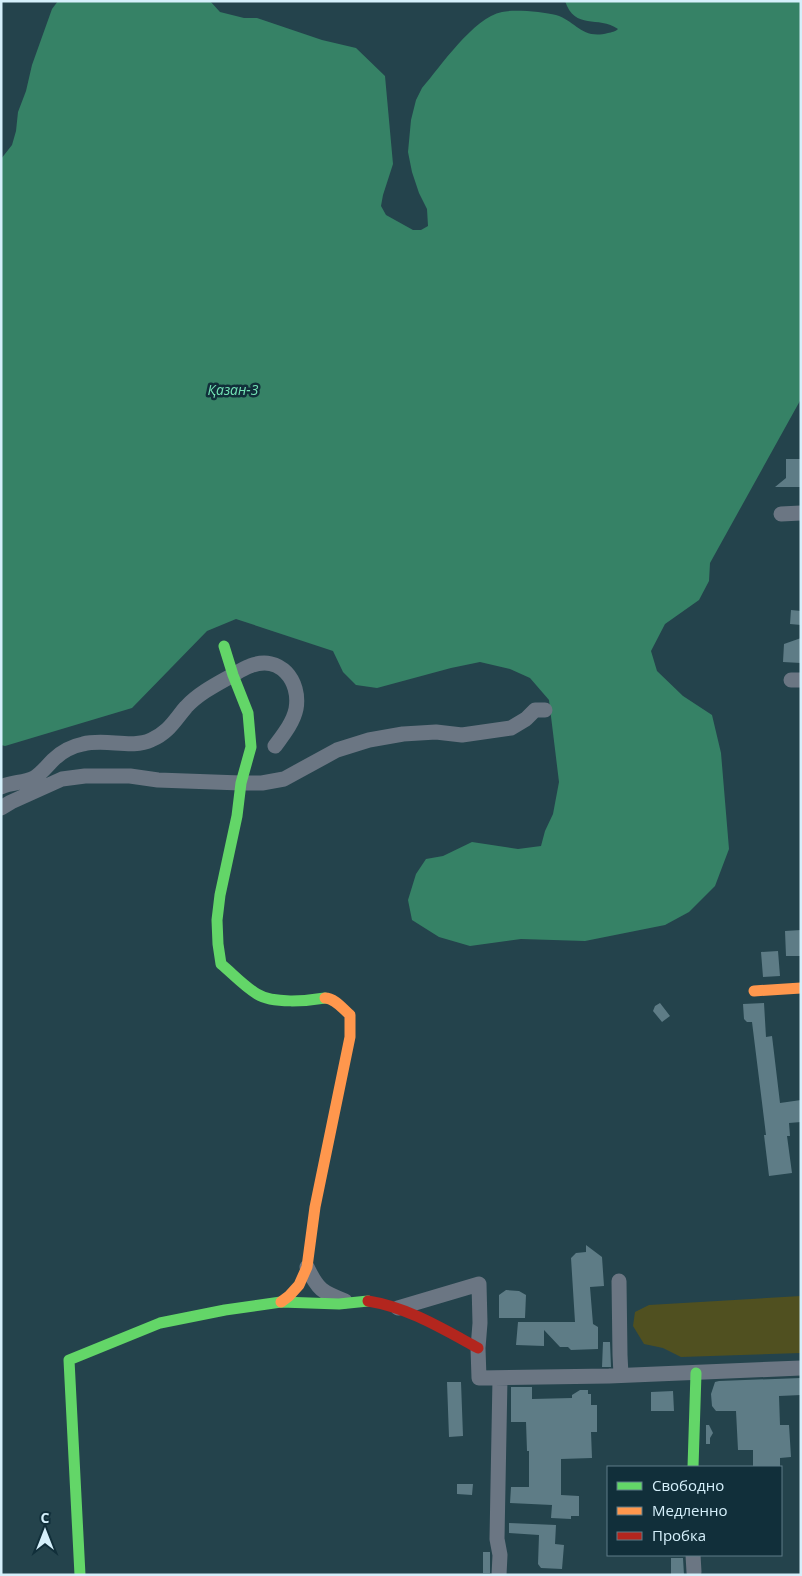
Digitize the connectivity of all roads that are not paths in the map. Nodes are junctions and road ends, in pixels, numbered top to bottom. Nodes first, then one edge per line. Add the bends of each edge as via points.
1 (801, 513) edge
2 (781, 514) dead end
3 (224, 646) dead end
4 (233, 675) junction
5 (545, 710) dead end
6 (275, 746) dead end
7 (240, 783) junction
8 (1, 787) edge
9 (1, 808) edge
10 (801, 988) edge
11 (754, 991) dead end
12 (307, 1267) junction
13 (619, 1281) dead end
14 (281, 1302) junction
15 (349, 1302) junction
16 (398, 1308) junction
17 (478, 1348) junction
18 (801, 1368) edge
19 (696, 1372) junction
20 (621, 1376) junction
21 (500, 1378) junction
22 (693, 1466) edge
23 (693, 1556) edge
24 (694, 1572) dead end
25 (80, 1575) edge
26 (500, 1575) edge

1 - 2 street
3 - 4 street
4 - 6 street via 250,665 269,662 290,676 296,708 293,719
4 - 7 street via 248,713 251,747
4 - 8 street via 200,695 175,723 148,742 84,743 54,759 32,779
5 - 7 street via 535,710 511,728 462,735 436,732 403,734 369,740 337,750 284,779
7 - 9 street via 85,776 62,780
7 - 12 street via 237,816 217,920 221,964 258,994 278,1000 329,998 350,1015 350,1037 315,1207
10 - 11 street
12 - 14 street via 299,1285
12 - 15 street via 314,1282 325,1293
13 - 20 street
14 - 15 street
14 - 25 street via 160,1324 69,1360
15 - 16 street via 368,1301
16 - 17 street
16 - 17 street via 479,1284
17 - 21 street via 479,1378
18 - 19 street
19 - 20 street
19 - 22 street
20 - 21 street
21 - 26 street via 497,1539
23 - 24 street

